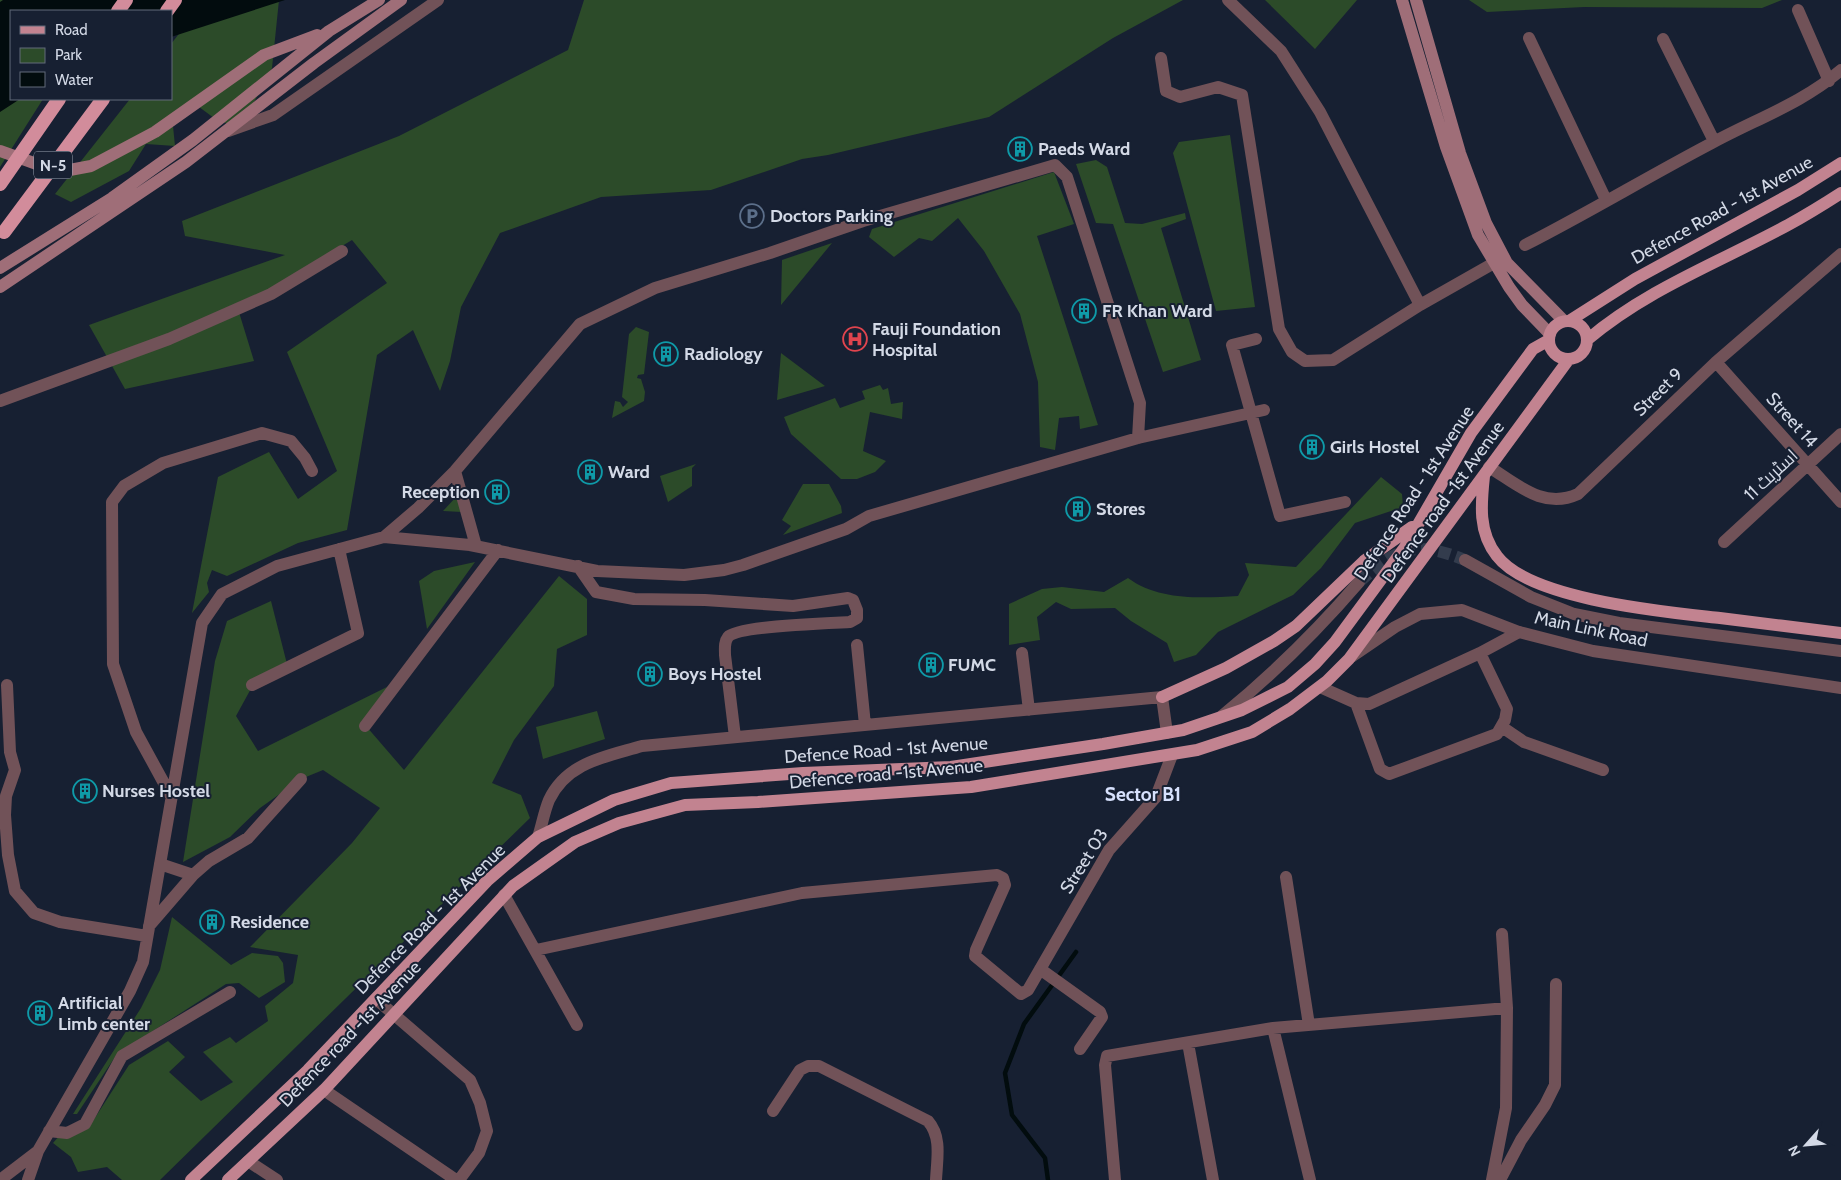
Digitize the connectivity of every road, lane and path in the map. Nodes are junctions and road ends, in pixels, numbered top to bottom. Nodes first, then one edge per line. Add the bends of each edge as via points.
1 (379, 0) edge
2 (401, 0) edge
3 (438, 0) edge
4 (1228, 0) edge
5 (1402, 0) edge
6 (1416, 0) edge
7 (1798, 10) dead end
8 (329, 30) junction
9 (1529, 38) dead end
10 (1663, 39) dead end
11 (1161, 58) dead end
12 (1841, 70) edge
13 (1829, 81) junction
14 (58, 100) edge
15 (101, 100) edge
16 (226, 132) junction
17 (1714, 141) junction
18 (0, 150) edge
19 (1841, 163) edge
20 (0, 184) edge
21 (1841, 194) edge
22 (1606, 200) junction
23 (2, 235) edge
24 (1525, 245) dead end
25 (342, 251) dead end
26 (1841, 254) edge
27 (1494, 263) junction
28 (0, 268) edge
29 (0, 287) edge
30 (1420, 305) junction
31 (1567, 321) junction
32 (1550, 337) junction
33 (1256, 339) dead end
34 (1587, 340) junction
35 (1569, 359) junction
36 (1716, 362) junction
37 (0, 401) edge
38 (1264, 410) dead end
39 (1250, 413) junction
40 (1841, 434) edge
41 (1138, 438) junction
42 (1809, 464) junction
43 (1486, 470) junction
44 (455, 471) junction
45 (312, 472) dead end
46 (1345, 502) dead end
47 (1841, 502) edge
48 (1422, 518) junction
49 (384, 537) junction
50 (1724, 542) dead end
51 (476, 546) junction
52 (339, 548) junction
53 (498, 550) junction
54 (1465, 560) tunnel mouth
55 (578, 566) junction
56 (1359, 582) tunnel mouth
57 (1519, 632) junction
58 (1841, 634) edge
59 (857, 645) dead end
60 (1841, 651) edge
61 (1022, 653) dead end
62 (1480, 653) junction
63 (1349, 659) junction
64 (7, 685) dead end
65 (252, 685) dead end
66 (1320, 687) junction
67 (1841, 688) edge
68 (1162, 697) junction
69 (1356, 703) junction
70 (1029, 710) junction
71 (1220, 718) junction
72 (865, 725) junction
73 (365, 726) dead end
74 (1502, 727) junction
75 (1167, 733) junction
76 (735, 737) junction
77 (1172, 755) junction
78 (6, 757) edge
79 (1603, 770) dead end
80 (300, 779) dead end
81 (3, 796) edge
82 (171, 796) junction
83 (538, 837) junction
84 (160, 864) junction
85 (193, 875) junction
86 (1286, 877) dead end
87 (504, 895) junction
88 (148, 931) junction
89 (1502, 934) dead end
90 (536, 950) junction
91 (1040, 969) junction
92 (1556, 984) dead end
93 (230, 992) dead end
94 (376, 999) junction
95 (1507, 1008) junction
96 (394, 1016) junction
97 (577, 1025) dead end
98 (1309, 1025) junction
99 (1273, 1028) junction
100 (1188, 1043) junction
101 (1080, 1049) dead end
102 (324, 1090) junction
103 (773, 1111) dead end
104 (50, 1131) junction
105 (38, 1152) junction
106 (248, 1160) junction
107 (0, 1180) edge
108 (28, 1180) edge
109 (191, 1180) edge
110 (228, 1180) edge
111 (277, 1180) edge
112 (458, 1180) edge
113 (936, 1180) edge
114 (1115, 1180) edge
115 (1213, 1180) edge
116 (1310, 1180) edge
117 (1492, 1180) edge
118 (1500, 1180) edge

1 - 8 main road
2 - 16 main road
3 - 16 street via 273,116
4 - 30 street via 1281,51 1320,112
5 - 27 main road via 1446,147 1478,235
6 - 31 main road via 1460,153 1486,223 1507,264
7 - 13 street
8 - 18 main road via 264,55 154,132 91,166 59,172
8 - 28 main road via 185,146 112,198
9 - 22 street
10 - 17 street
11 - 30 street via 1166,92 1180,97 1218,86 1242,95 1279,329 1292,352 1304,360 1333,360
12 - 13 street
13 - 17 street via 1809,95
14 - 20 highway, N-5, bridge
15 - 23 highway, N-5, bridge
16 - 29 main road
17 - 22 street
19 - 31 main road, Defence Road - 1st Avenue
21 - 34 main road, Defence road -1st Avenue via 1788,225 1664,287
22 - 24 street
25 - 37 street via 271,294 169,339
26 - 36 street, Street 9
27 - 30 street
27 - 32 main road via 1522,305
31 - 32 main road via 1558,324
31 - 34 main road via 1581,326
32 - 35 main road via 1553,352
32 - 48 main road, Defence Road - 1st Avenue via 1534,349 1471,433
33 - 39 street via 1232,345
34 - 35 main road, Defence road -1st Avenue via 1582,353
35 - 43 main road, Defence road -1st Avenue
36 - 42 street, Street 14
36 - 43 street, Street 9 via 1578,494 1554,501 1542,499
38 - 39 street
39 - 41 street
39 - 46 street via 1280,516
40 - 42 street, اسٹریٹ 11
41 - 44 street via 1140,403 1067,177 1055,165 863,221 654,288 580,324
41 - 55 street via 869,516 846,529 724,570 646,575
42 - 47 street, Street 14
42 - 50 street, اسٹریٹ 11
43 - 58 main road via 1480,510 1486,538 1497,557 1516,572 1557,590 1617,606
43 - 63 main road, Defence road -1st Avenue
44 - 49 street
44 - 51 street
45 - 82 street via 291,441 262,433 163,463 124,486 112,502 113,664 136,732
48 - 68 main road via 1402,536 1364,561 1296,626 1274,642
48 - 71 main road, Defence Road - 1st Avenue via 1341,634 1316,664 1288,687
49 - 51 street
49 - 52 street
51 - 53 street
52 - 65 street via 358,633
52 - 82 street via 277,566 222,594 202,623
53 - 55 street
53 - 73 street
54 - 60 street, Main Link Road via 1531,598 1574,614 1620,623
55 - 76 street via 596,592 634,599 793,606 853,600 857,618 850,622 758,629 728,636 725,655
56 - 71 street via 1318,628
57 - 62 street
57 - 63 street, Main Link Road via 1462,610 1441,610 1420,614 1395,627
57 - 67 street, Main Link Road via 1593,651
59 - 72 street
61 - 70 street
62 - 69 street via 1369,704
62 - 74 street via 1507,709
63 - 66 main road, Defence road -1st Avenue
64 - 78 street
66 - 69 street
66 - 77 main road, Defence road -1st Avenue via 1252,732
68 - 70 street
68 - 75 street
69 - 74 street via 1380,769 1389,774 1497,734
70 - 72 street
71 - 75 main road, Defence Road - 1st Avenue
72 - 76 street
74 - 79 street via 1524,742
75 - 83 main road, Defence Road - 1st Avenue via 951,767 803,773 671,784 614,800
76 - 83 street via 642,746 586,763 569,773 549,800
77 - 87 main road, Defence road -1st Avenue via 971,787 685,805 619,823 576,842
77 - 91 street, Street 03 via 1156,797 1109,850
78 - 81 street via 15,770
80 - 85 street via 248,838 209,861
81 - 88 street via 8,856 15,891 34,913 60,922
82 - 84 street
83 - 94 main road, Defence Road - 1st Avenue via 487,881
84 - 85 street
84 - 88 street
85 - 88 street
86 - 98 street
87 - 90 street
87 - 96 main road, Defence road -1st Avenue
88 - 104 street via 143,962 130,991
89 - 95 street
90 - 91 street, Street 03 via 802,893 997,875 1003,878 1005,885 975,956 1021,994 1028,990
90 - 97 street
91 - 101 street via 1088,1001 1102,1016
92 - 118 street via 1555,1085
93 - 104 street via 122,1056 85,1124 67,1133
94 - 96 street
94 - 109 main road, Defence Road - 1st Avenue via 308,1070
95 - 98 street
95 - 117 street via 1506,1108
96 - 102 main road, Defence road -1st Avenue
96 - 112 street via 470,1080 480,1103 487,1131 480,1153
98 - 99 street
99 - 100 street
99 - 116 street
100 - 114 street via 1107,1056 1105,1065
100 - 115 street
102 - 106 main road, Defence road -1st Avenue
102 - 112 street
103 - 113 street via 800,1070 819,1066 928,1121 936,1130 938,1141
104 - 105 street
105 - 107 street
105 - 108 street
106 - 110 main road, Defence road -1st Avenue
106 - 111 street

